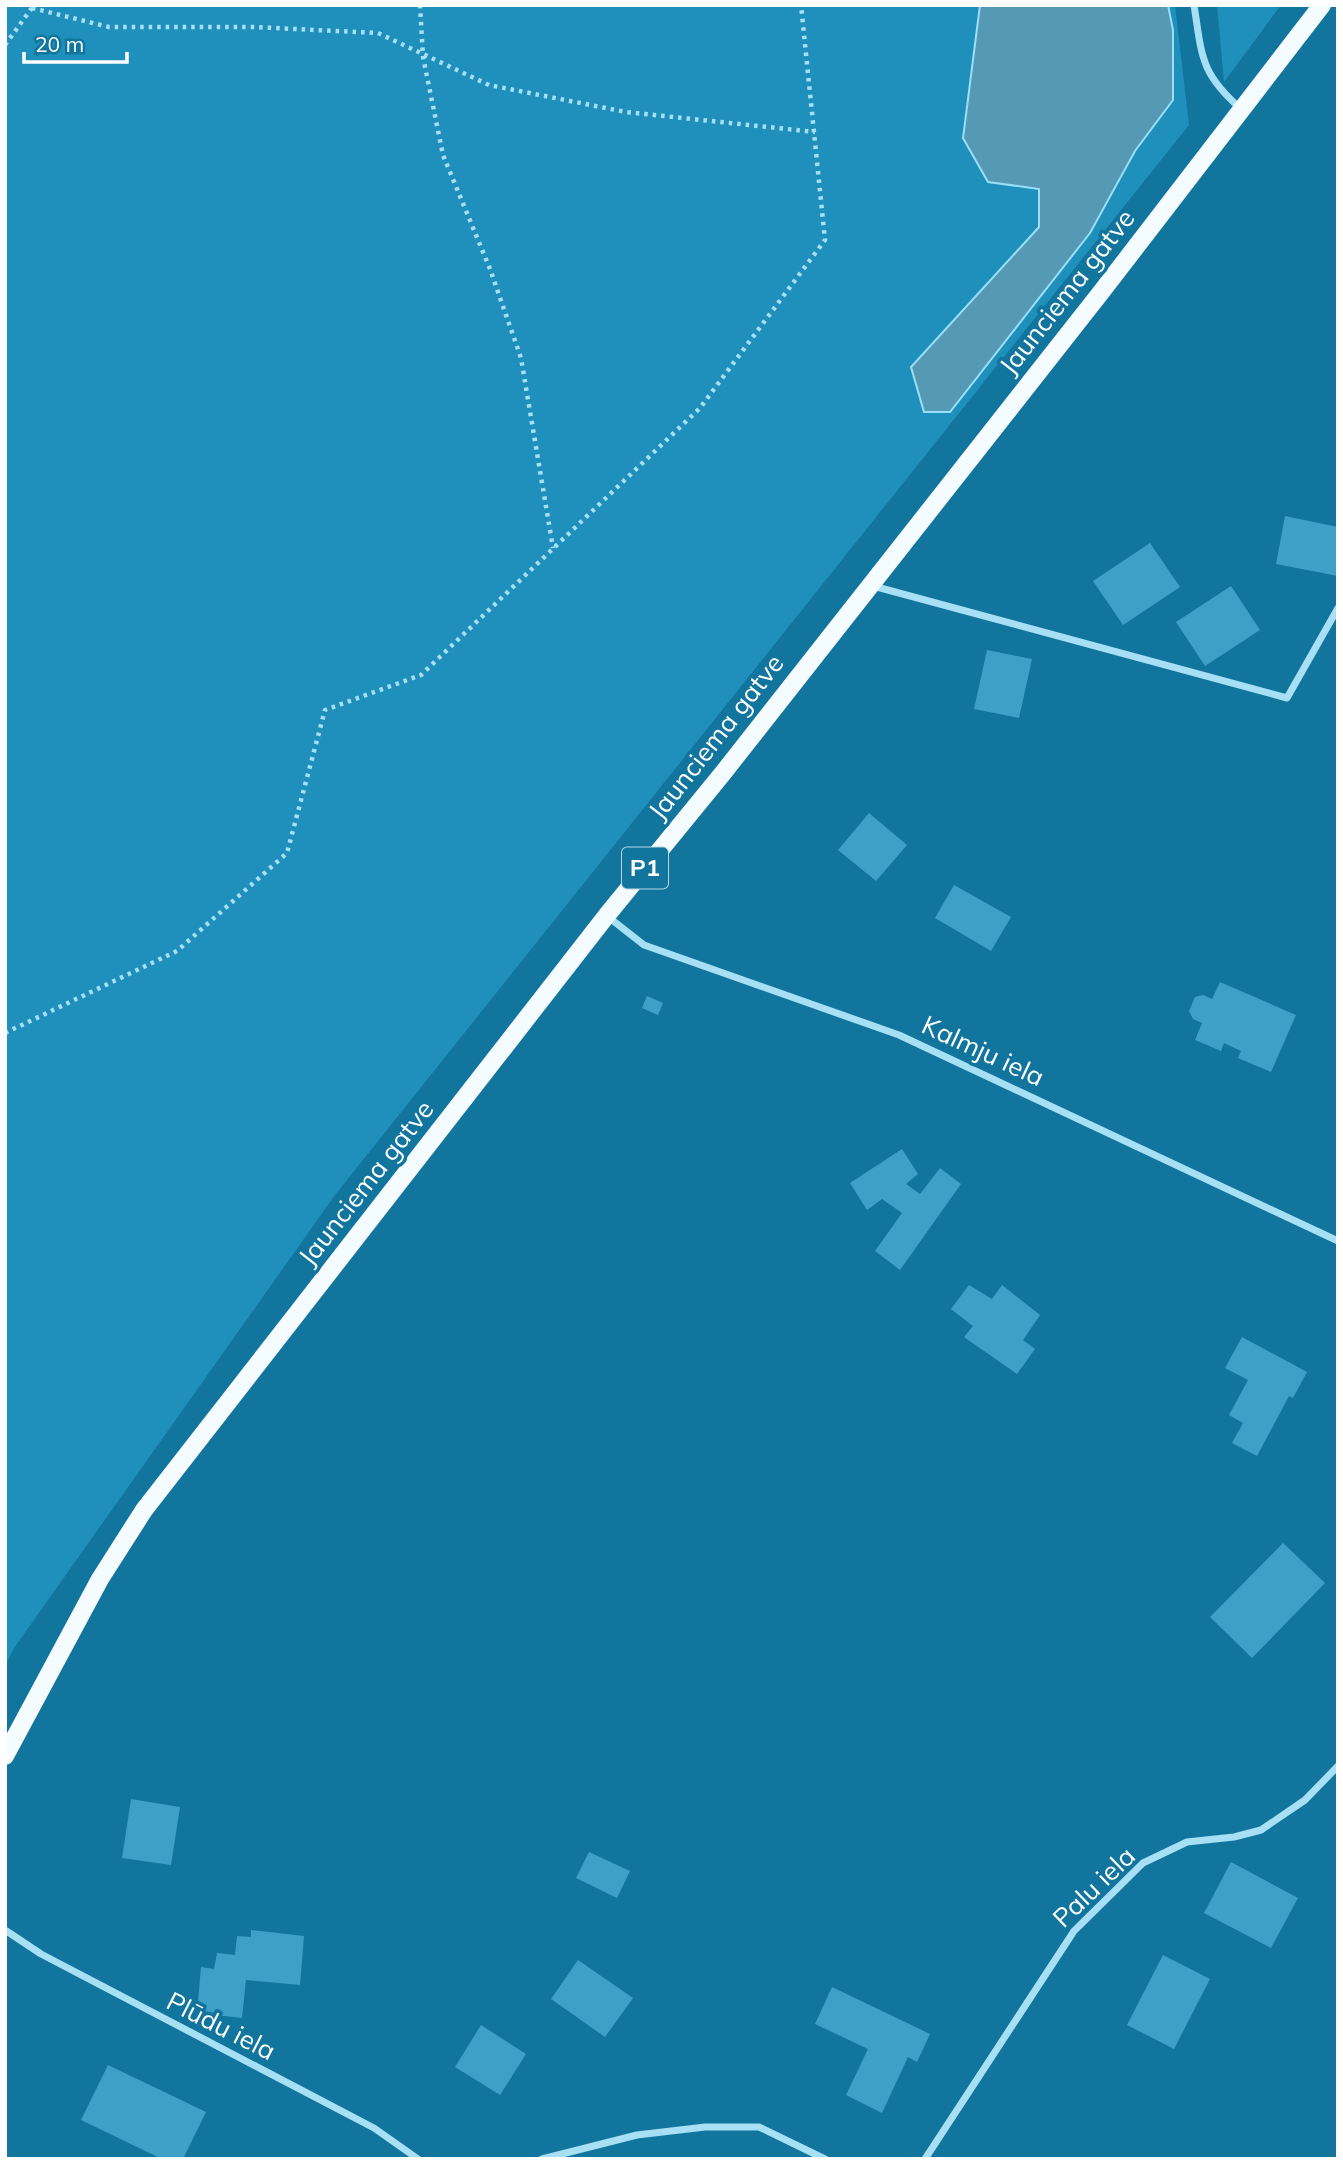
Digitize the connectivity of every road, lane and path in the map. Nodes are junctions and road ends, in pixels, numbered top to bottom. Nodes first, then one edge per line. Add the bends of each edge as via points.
1 (420, 5) edge
2 (801, 5) edge
3 (1194, 5) edge
4 (1322, 5) edge
5 (33, 7) edge
6 (5, 46) edge
7 (423, 55) junction
8 (1241, 109) junction
9 (815, 132) junction
10 (552, 548) junction
11 (869, 585) junction
12 (1338, 608) edge
13 (607, 915) junction
14 (5, 1033) edge
15 (1338, 1241) edge
16 (5, 1756) edge
17 (1338, 1766) edge
18 (5, 1930) edge
19 (418, 2159) edge
20 (542, 2159) edge
21 (825, 2159) edge
22 (926, 2159) edge

1 - 7 path
2 - 9 path
3 - 8 street via 1204,64 1217,88
4 - 8 main road, Jaunciema gatve / P1
5 - 6 path
5 - 7 path via 109,27 378,33
7 - 9 path via 501,88 626,112
7 - 10 path via 443,155 521,358
8 - 11 main road, Jaunciema gatve / P1
9 - 10 path via 825,240 700,408
10 - 14 path via 421,675 325,710 287,853 177,951
11 - 12 street via 1287,698
11 - 13 main road, Jaunciema gatve / P1
13 - 15 street, Kalmju iela via 644,945 899,1034
13 - 16 main road, Jaunciema gatve / P1 via 144,1510 100,1579
17 - 22 street, Palu iela via 1305,1800 1261,1830 1186,1842 1143,1863 1074,1931
18 - 19 street, Plūdu iela via 74,1972 374,2128
20 - 21 street via 637,2135 705,2127 759,2127

